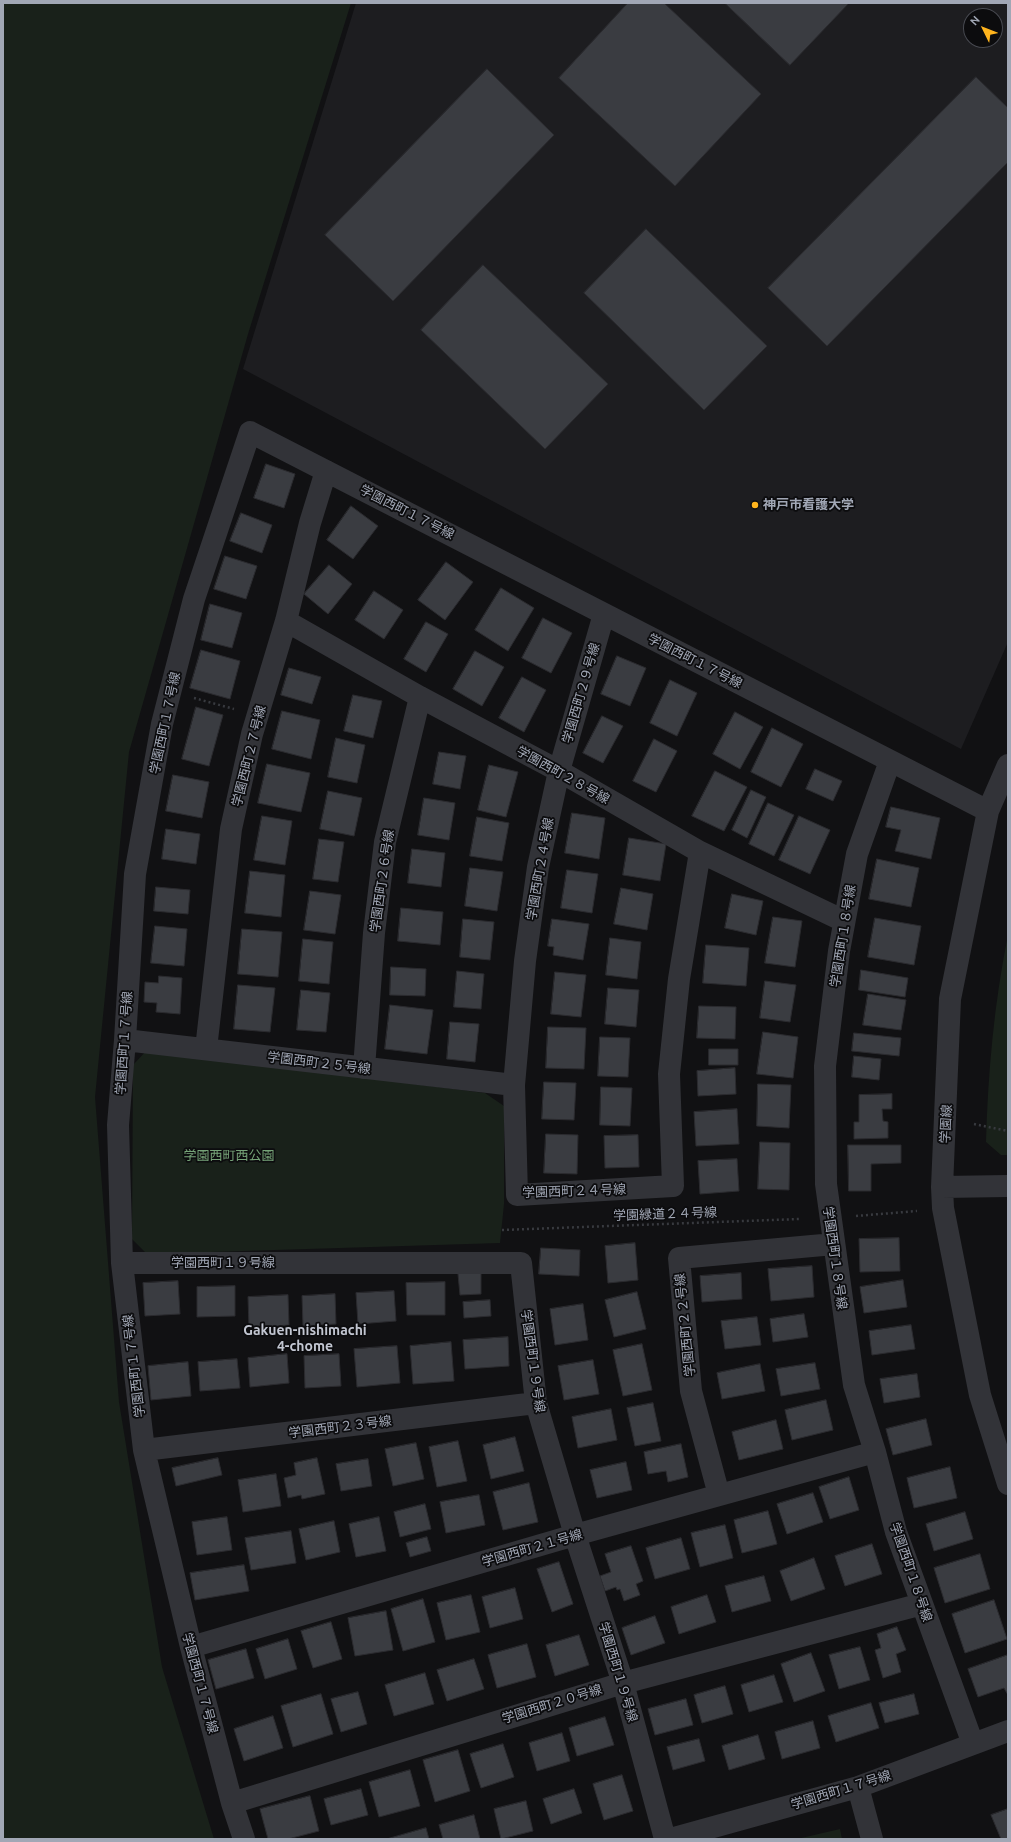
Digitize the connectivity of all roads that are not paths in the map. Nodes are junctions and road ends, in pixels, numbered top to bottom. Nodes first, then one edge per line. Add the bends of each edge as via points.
1 (326, 471) junction
2 (604, 614) junction
3 (286, 621) junction
4 (420, 697) junction
5 (890, 761) junction
6 (1008, 765) edge
7 (559, 771) junction
8 (988, 811) junction
9 (700, 852) junction
10 (844, 921) junction
11 (125, 1040) junction
12 (206, 1049) junction
13 (364, 1068) junction
14 (514, 1085) junction
15 (1008, 1186) edge
16 (943, 1198) junction
17 (834, 1244) junction
18 (122, 1263) junction
19 (536, 1403) junction
20 (144, 1450) junction
21 (875, 1452) junction
22 (1008, 1484) edge
23 (719, 1495) junction
24 (575, 1535) junction
25 (922, 1604) junction
26 (191, 1647) junction
27 (623, 1683) junction
28 (1008, 1730) edge
29 (973, 1744) junction
30 (858, 1787) junction
31 (232, 1803) junction
32 (244, 1839) edge
33 (665, 1839) edge
34 (670, 1839) edge
35 (872, 1839) edge

1 - 2 street, 学園西町１７号線
1 - 3 street, 学園西町２７号線 via 310,523
1 - 11 street, 学園西町１７号線 via 250,432 194,599 162,724 135,874
2 - 5 street, 学園西町１７号線
2 - 7 street, 学園西町２９号線
3 - 4 street, 学園西町２８号線
3 - 12 street, 学園西町２７号線 via 252,734 231,829
4 - 7 street, 学園西町２８号線
4 - 13 street, 学園西町２６号線 via 385,842 374,933
5 - 8 street, 学園西町１７号線
5 - 10 street, 学園西町１８号線 via 857,854
6 - 8 street, 学園線
7 - 9 street, 学園西町２８号線
7 - 14 street, 学園西町２４号線 via 536,882 525,961
8 - 16 street, 学園線 via 950,1000
9 - 10 street, 学園西町２８号線
9 - 14 street, 学園西町２４号線 via 679,979 669,1074 673,1186 517,1195
10 - 17 street, 学園西町１８号線 via 826,1066 826,1184
11 - 12 street, 学園西町２５号線
11 - 18 street, 学園西町１７号線 via 118,1125
12 - 13 street, 学園西町２５号線
13 - 14 street, 学園西町２５号線
15 - 16 street
16 - 22 street, 学園線 via 980,1395
17 - 21 street, 学園西町１８号線 via 854,1385
17 - 23 street, 学園西町２２号線 via 678,1258 691,1391
18 - 19 street, 学園西町１９号線 via 521,1264
18 - 20 street, 学園西町１７号線
19 - 20 street, 学園西町２３号線
19 - 24 street, 学園西町１９号線
20 - 26 street, 学園西町１７号線
21 - 23 street, 学園西町２１号線
21 - 25 street, 学園西町１８号線 via 896,1532
23 - 24 street, 学園西町２１号線
24 - 26 street, 学園西町２１号線
24 - 27 street, 学園西町１９号線
25 - 27 street, 学園西町２０号線
25 - 29 street, 学園西町１８号線
26 - 31 street, 学園西町１７号線
27 - 31 street, 学園西町２０号線
27 - 33 street, 学園西町１９号線
28 - 29 street, 学園西町１７号線
29 - 30 street, 学園西町１７号線
30 - 34 street, 学園西町１７号線
30 - 35 street
31 - 32 street, 学園西町１７号線

